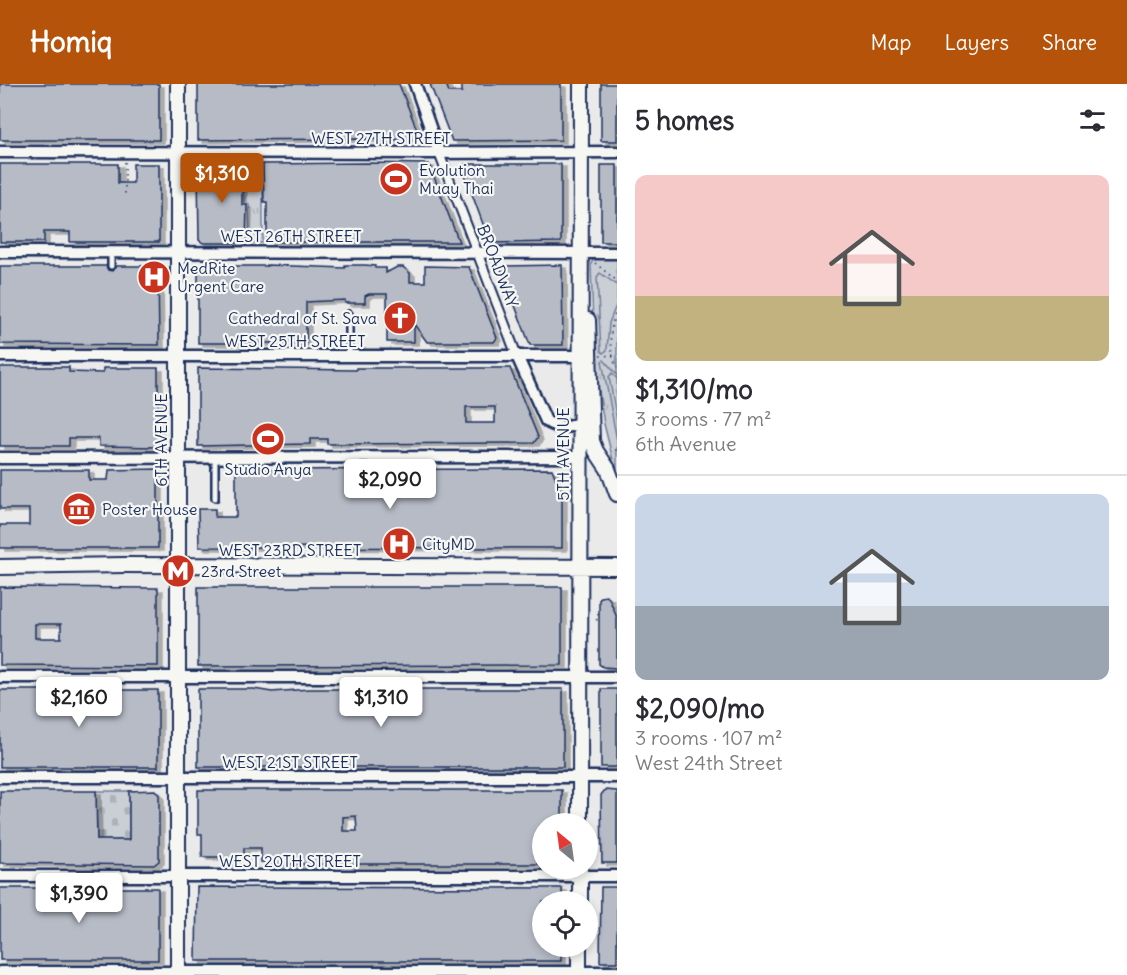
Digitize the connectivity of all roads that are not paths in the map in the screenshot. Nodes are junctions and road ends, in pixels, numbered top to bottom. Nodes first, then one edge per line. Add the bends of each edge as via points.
1 (178, 84) edge
2 (415, 84) edge
3 (581, 84) edge
4 (0, 152) edge
5 (178, 152) junction
6 (581, 152) junction
7 (617, 152) edge
8 (439, 153) junction
9 (178, 251) junction
10 (476, 251) junction
11 (0, 252) edge
12 (111, 252) junction
13 (581, 252) junction
14 (617, 252) edge
15 (111, 266) dead end
16 (348, 314) dead end
17 (0, 356) edge
18 (177, 356) junction
19 (349, 356) junction
20 (517, 356) junction
21 (590, 356) junction
22 (580, 420) junction
23 (215, 457) junction
24 (580, 457) junction
25 (0, 458) edge
26 (178, 458) junction
27 (617, 494) edge
28 (215, 498) dead end
29 (178, 566) junction
30 (0, 567) edge
31 (580, 567) junction
32 (617, 567) edge
33 (0, 677) edge
34 (579, 677) junction
35 (617, 677) edge
36 (178, 678) junction
37 (0, 777) edge
38 (178, 777) junction
39 (580, 777) junction
40 (617, 777) edge
41 (580, 813) edge
42 (532, 872) edge
43 (598, 874) edge
44 (0, 876) edge
45 (178, 876) junction
46 (617, 876) edge
47 (579, 957) edge
48 (0, 972) edge
49 (617, 972) edge
50 (579, 973) edge
51 (178, 974) edge
52 (388, 974) edge

1 - 5 main road, 6TH AVENUE
2 - 8 street, BROADWAY
3 - 6 main road, 5TH AVENUE
4 - 5 street, WEST 27TH STREET
5 - 8 street, WEST 27TH STREET
5 - 9 main road, 6TH AVENUE
6 - 7 street, WEST 27TH STREET
6 - 8 street, WEST 27TH STREET
6 - 13 main road, 5TH AVENUE
8 - 10 street, BROADWAY
9 - 10 street, WEST 26TH STREET
9 - 12 street, WEST 26TH STREET
9 - 18 main road, 6TH AVENUE
10 - 13 street, WEST 26TH STREET
10 - 20 street, BROADWAY
11 - 12 street, WEST 26TH STREET
12 - 15 lane
13 - 14 street, WEST 26TH STREET
13 - 21 main road, 5TH AVENUE
16 - 19 lane
17 - 18 street, WEST 25TH STREET
18 - 19 street, WEST 25TH STREET
18 - 26 main road, 6TH AVENUE
19 - 20 street, WEST 25TH STREET
20 - 21 street, WEST 25TH STREET
20 - 22 street, BROADWAY via 546,421 564,427
21 - 22 main road, 5TH AVENUE
21 - 27 main road via 592,441
22 - 24 main road, 5TH AVENUE
23 - 24 street
23 - 26 street
23 - 28 lane
24 - 31 main road, 5TH AVENUE
25 - 26 street
26 - 29 main road, 6TH AVENUE
29 - 30 main road, WEST 23RD STREET
29 - 31 main road, WEST 23RD STREET
29 - 36 main road, 6TH AVENUE
31 - 32 main road, WEST 23RD STREET
31 - 34 main road, 5TH AVENUE
33 - 36 street
34 - 35 street
34 - 36 street
34 - 39 main road, 5TH AVENUE
36 - 38 main road, 6TH AVENUE
37 - 38 street, WEST 21ST STREET
38 - 39 street, WEST 21ST STREET
38 - 45 main road, 6TH AVENUE
39 - 40 street, WEST 21ST STREET
39 - 41 main road, 5TH AVENUE
42 - 45 street, WEST 20TH STREET
43 - 46 street, WEST 20TH STREET
44 - 45 street, WEST 20TH STREET
45 - 51 main road, 6TH AVENUE
47 - 50 main road
48 - 51 street
49 - 50 street
50 - 52 street
51 - 52 street

